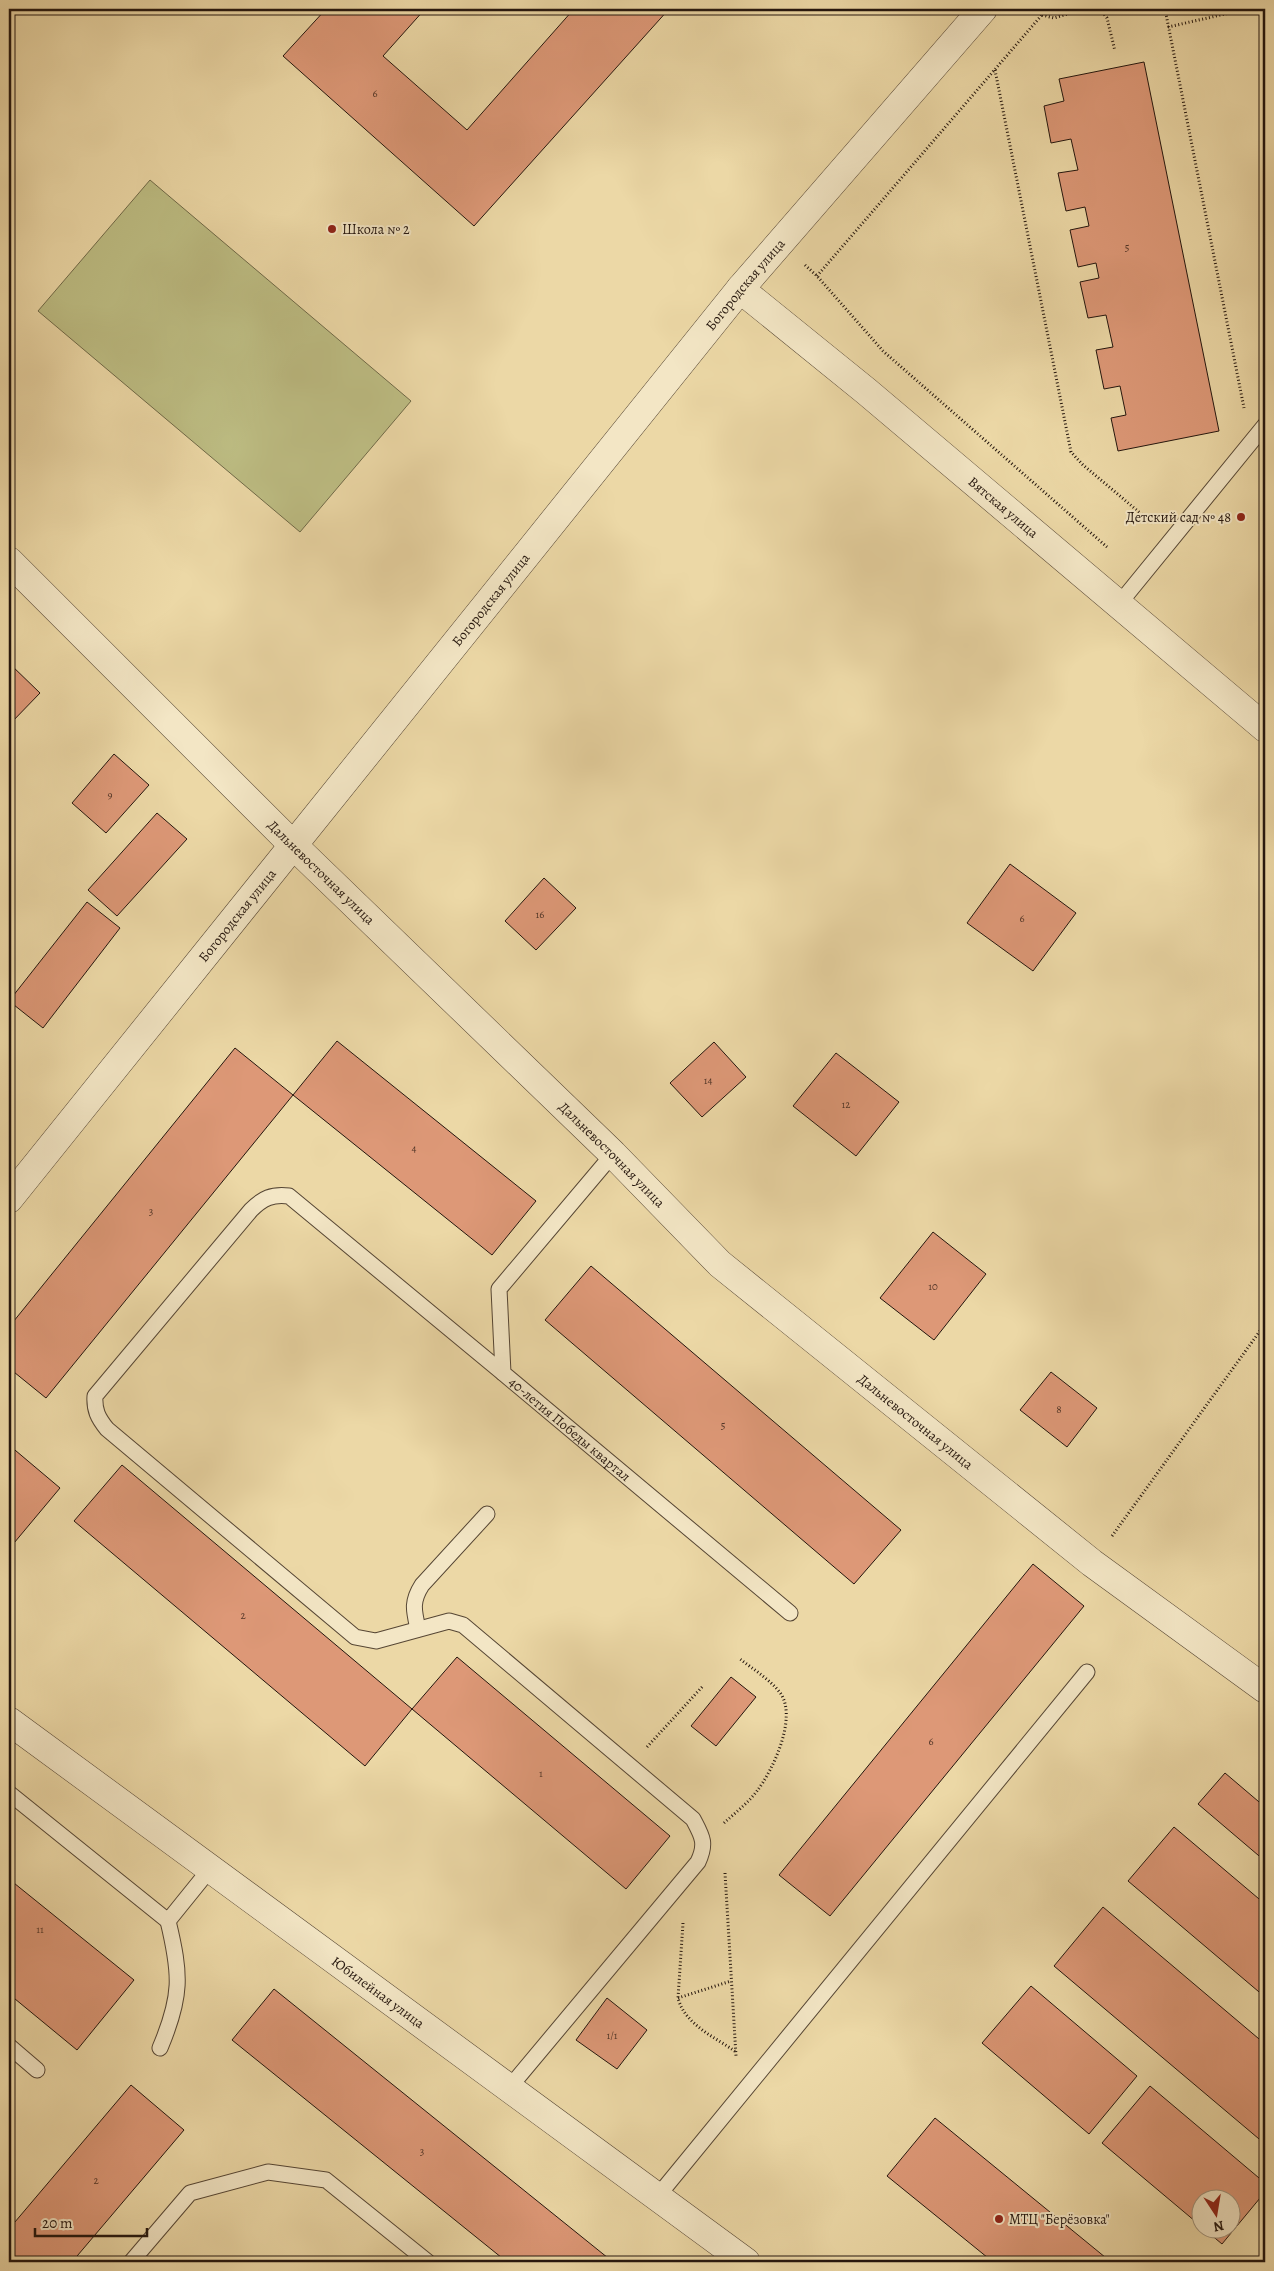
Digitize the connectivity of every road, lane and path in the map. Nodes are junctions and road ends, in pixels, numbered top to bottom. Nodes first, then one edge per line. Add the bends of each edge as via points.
1 (983, 9) edge
2 (1047, 9) edge
3 (1085, 9) edge
4 (1100, 9) edge
5 (1165, 9) edge
6 (1247, 9) edge
7 (1042, 15) junction
8 (1168, 27) junction
9 (1115, 50) dead end
10 (995, 70) junction
11 (780, 244) junction
12 (817, 276) junction
13 (740, 289) junction
14 (1265, 425) edge
15 (1251, 443) junction
16 (1172, 540) junction
17 (9, 561) edge
18 (1141, 577) junction
19 (1119, 604) junction
20 (1265, 728) edge
21 (293, 845) junction
22 (613, 1154) junction
23 (9, 1199) edge
24 (1265, 1324) edge
25 (503, 1373) junction
26 (487, 1514) dead end
27 (1092, 1563) junction
28 (790, 1613) dead end
29 (418, 1629) junction
30 (740, 1659) dead end
31 (1087, 1672) dead end
32 (703, 1686) dead end
33 (1265, 1689) edge
34 (9, 1721) edge
35 (630, 1766) junction
36 (9, 1793) edge
37 (704, 1842) junction
38 (210, 1868) junction
39 (687, 1876) junction
40 (168, 1921) junction
41 (732, 1981) junction
42 (678, 1998) junction
43 (9, 2046) edge
44 (160, 2048) dead end
45 (736, 2052) junction
46 (37, 2070) dead end
47 (752, 2081) junction
48 (509, 2088) junction
49 (657, 2197) junction
50 (131, 2262) edge
51 (428, 2262) edge
52 (746, 2262) edge

1 - 11 street, Богородская улица
2 - 7 path
3 - 7 path via 1054,18
4 - 9 path via 1107,18
5 - 8 path
6 - 8 path
7 - 10 path
8 - 15 path
10 - 12 path
10 - 16 path via 1071,452
11 - 12 path
11 - 13 street, Богородская улица
12 - 18 path via 883,351
13 - 19 street, Вятская улица
13 - 21 street, Богородская улица
14 - 15 lane
15 - 16 lane
16 - 18 lane
17 - 21 street, Дальневосточная улица
18 - 19 lane
19 - 20 street, Вятская улица
21 - 22 street, Дальневосточная улица
21 - 23 street, Богородская улица
22 - 25 lane, 40-летия Победы квартал via 499,1289
22 - 27 street, Дальневосточная улица via 720,1264
24 - 27 path
25 - 28 lane, 40-летия Победы квартал
25 - 29 lane via 289,1196 278,1195 261,1200 251,1210 95,1396 99,1418 107,1429 355,1637 376,1641
26 - 29 lane via 415,1596
27 - 33 street, Дальневосточная улица
29 - 35 lane via 449,1621 463,1625
30 - 37 path via 781,1695 786,1716 783,1736 775,1764 757,1792
31 - 47 lane
32 - 35 path
34 - 38 street, Юбилейная улица
35 - 37 lane via 693,1819
36 - 40 lane
37 - 39 lane via 700,1857
37 - 41 path via 725,1869
38 - 40 lane
38 - 48 street, Юбилейная улица
39 - 42 path
39 - 48 lane
40 - 44 lane via 176,1956 178,1987 171,2021
41 - 42 path
41 - 45 path
42 - 45 path via 687,2018
43 - 46 lane
45 - 47 path via 740,2071
47 - 49 lane
48 - 49 street, Юбилейная улица
49 - 52 street, Юбилейная улица
50 - 51 lane via 190,2193 268,2172 326,2180

